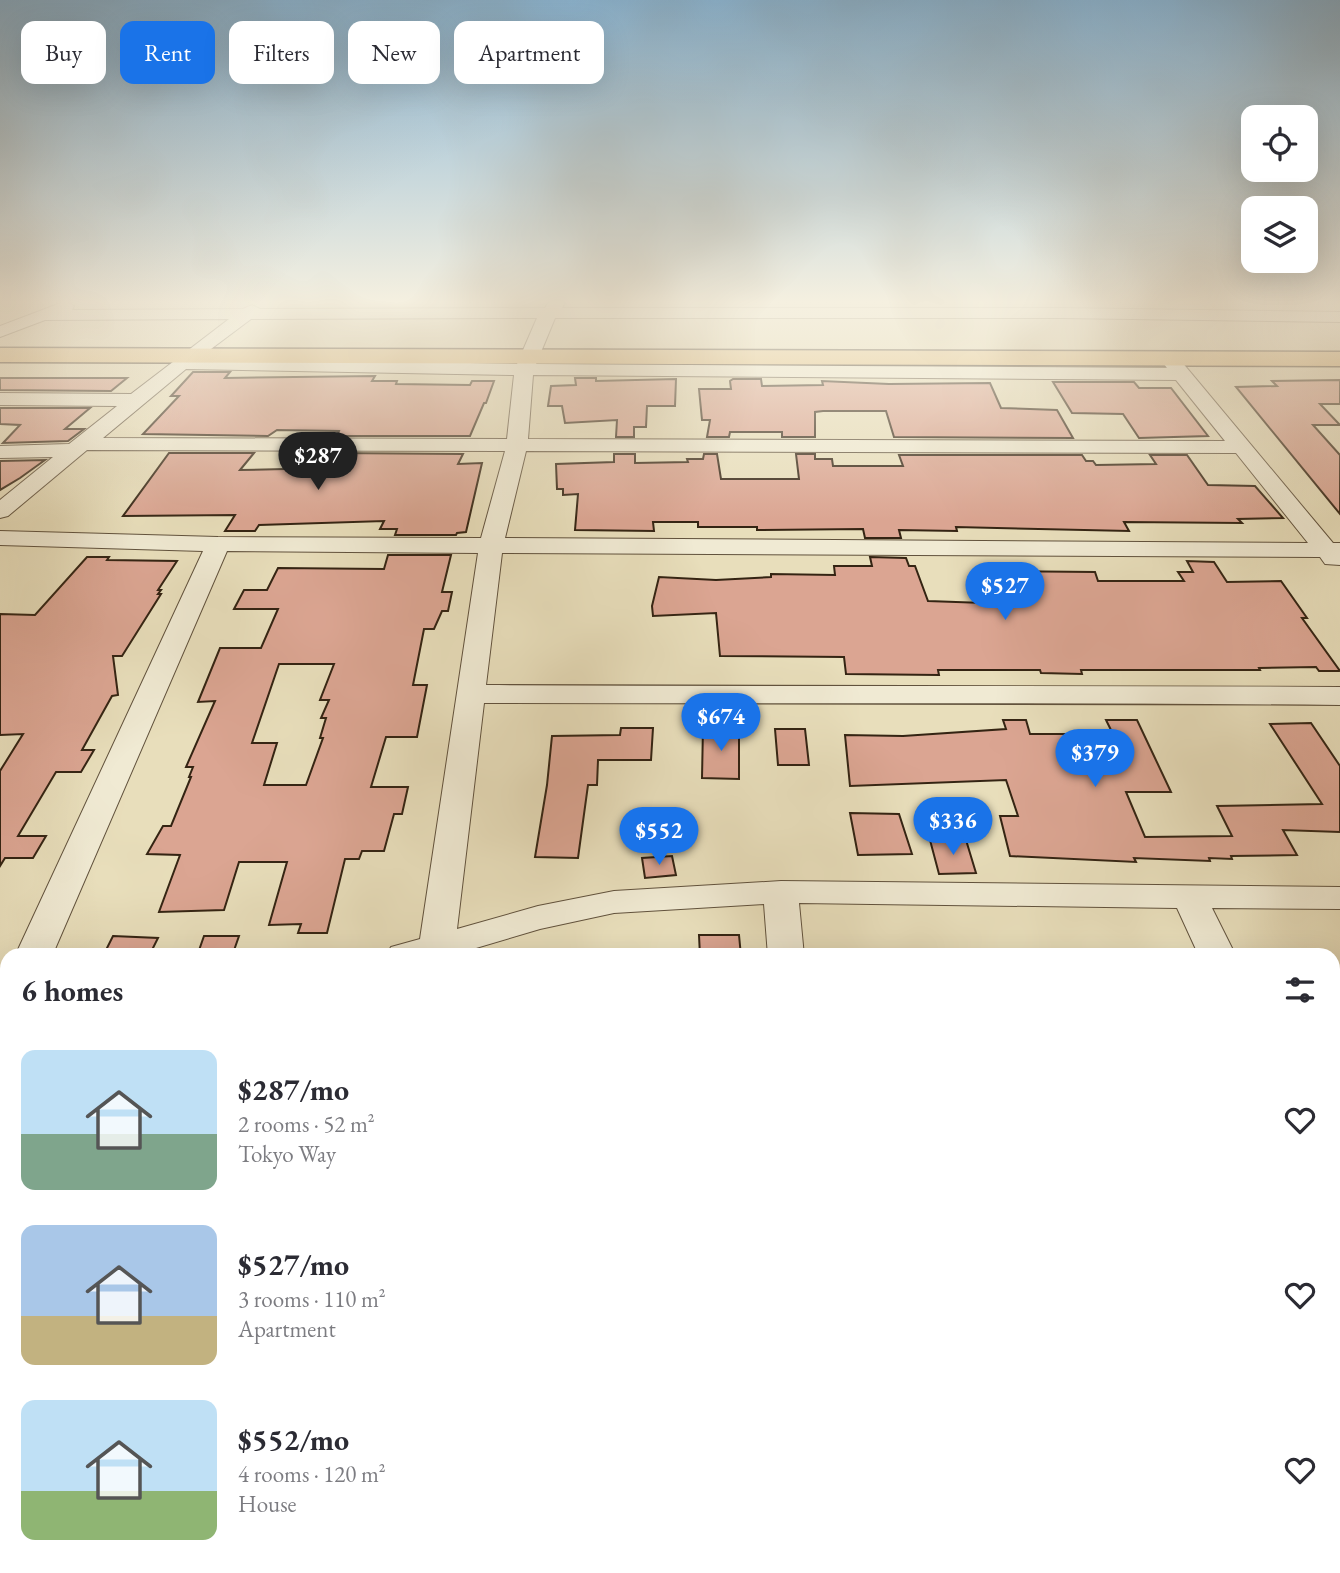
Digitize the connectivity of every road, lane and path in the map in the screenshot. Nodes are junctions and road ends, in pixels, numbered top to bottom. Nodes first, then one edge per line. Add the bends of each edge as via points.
1 (168, 373) edge
2 (525, 373) edge
3 (1181, 373) edge
4 (0, 399) edge
5 (134, 400) junction
6 (517, 445) junction
7 (78, 447) junction
8 (1244, 447) junction
9 (0, 452) edge
10 (0, 511) edge
11 (0, 538) edge
12 (218, 544) junction
13 (491, 545) junction
14 (1335, 555) edge
15 (471, 694) junction
16 (1340, 696) edge
17 (781, 892) junction
18 (1189, 896) junction
19 (1340, 898) edge
20 (437, 945) junction
21 (37, 948) edge
22 (428, 948) edge
23 (785, 948) edge
24 (1214, 948) edge

1 - 5 street
2 - 6 street
3 - 8 street
4 - 5 street
5 - 7 street
6 - 7 street
6 - 8 street
6 - 13 street
7 - 9 street
7 - 10 street
8 - 14 street
11 - 12 street
12 - 13 street
12 - 21 street
13 - 14 street
13 - 15 street
15 - 16 street
15 - 20 street
17 - 18 street
17 - 20 street via 614,902
17 - 23 street
18 - 19 street
18 - 24 street
20 - 22 street

